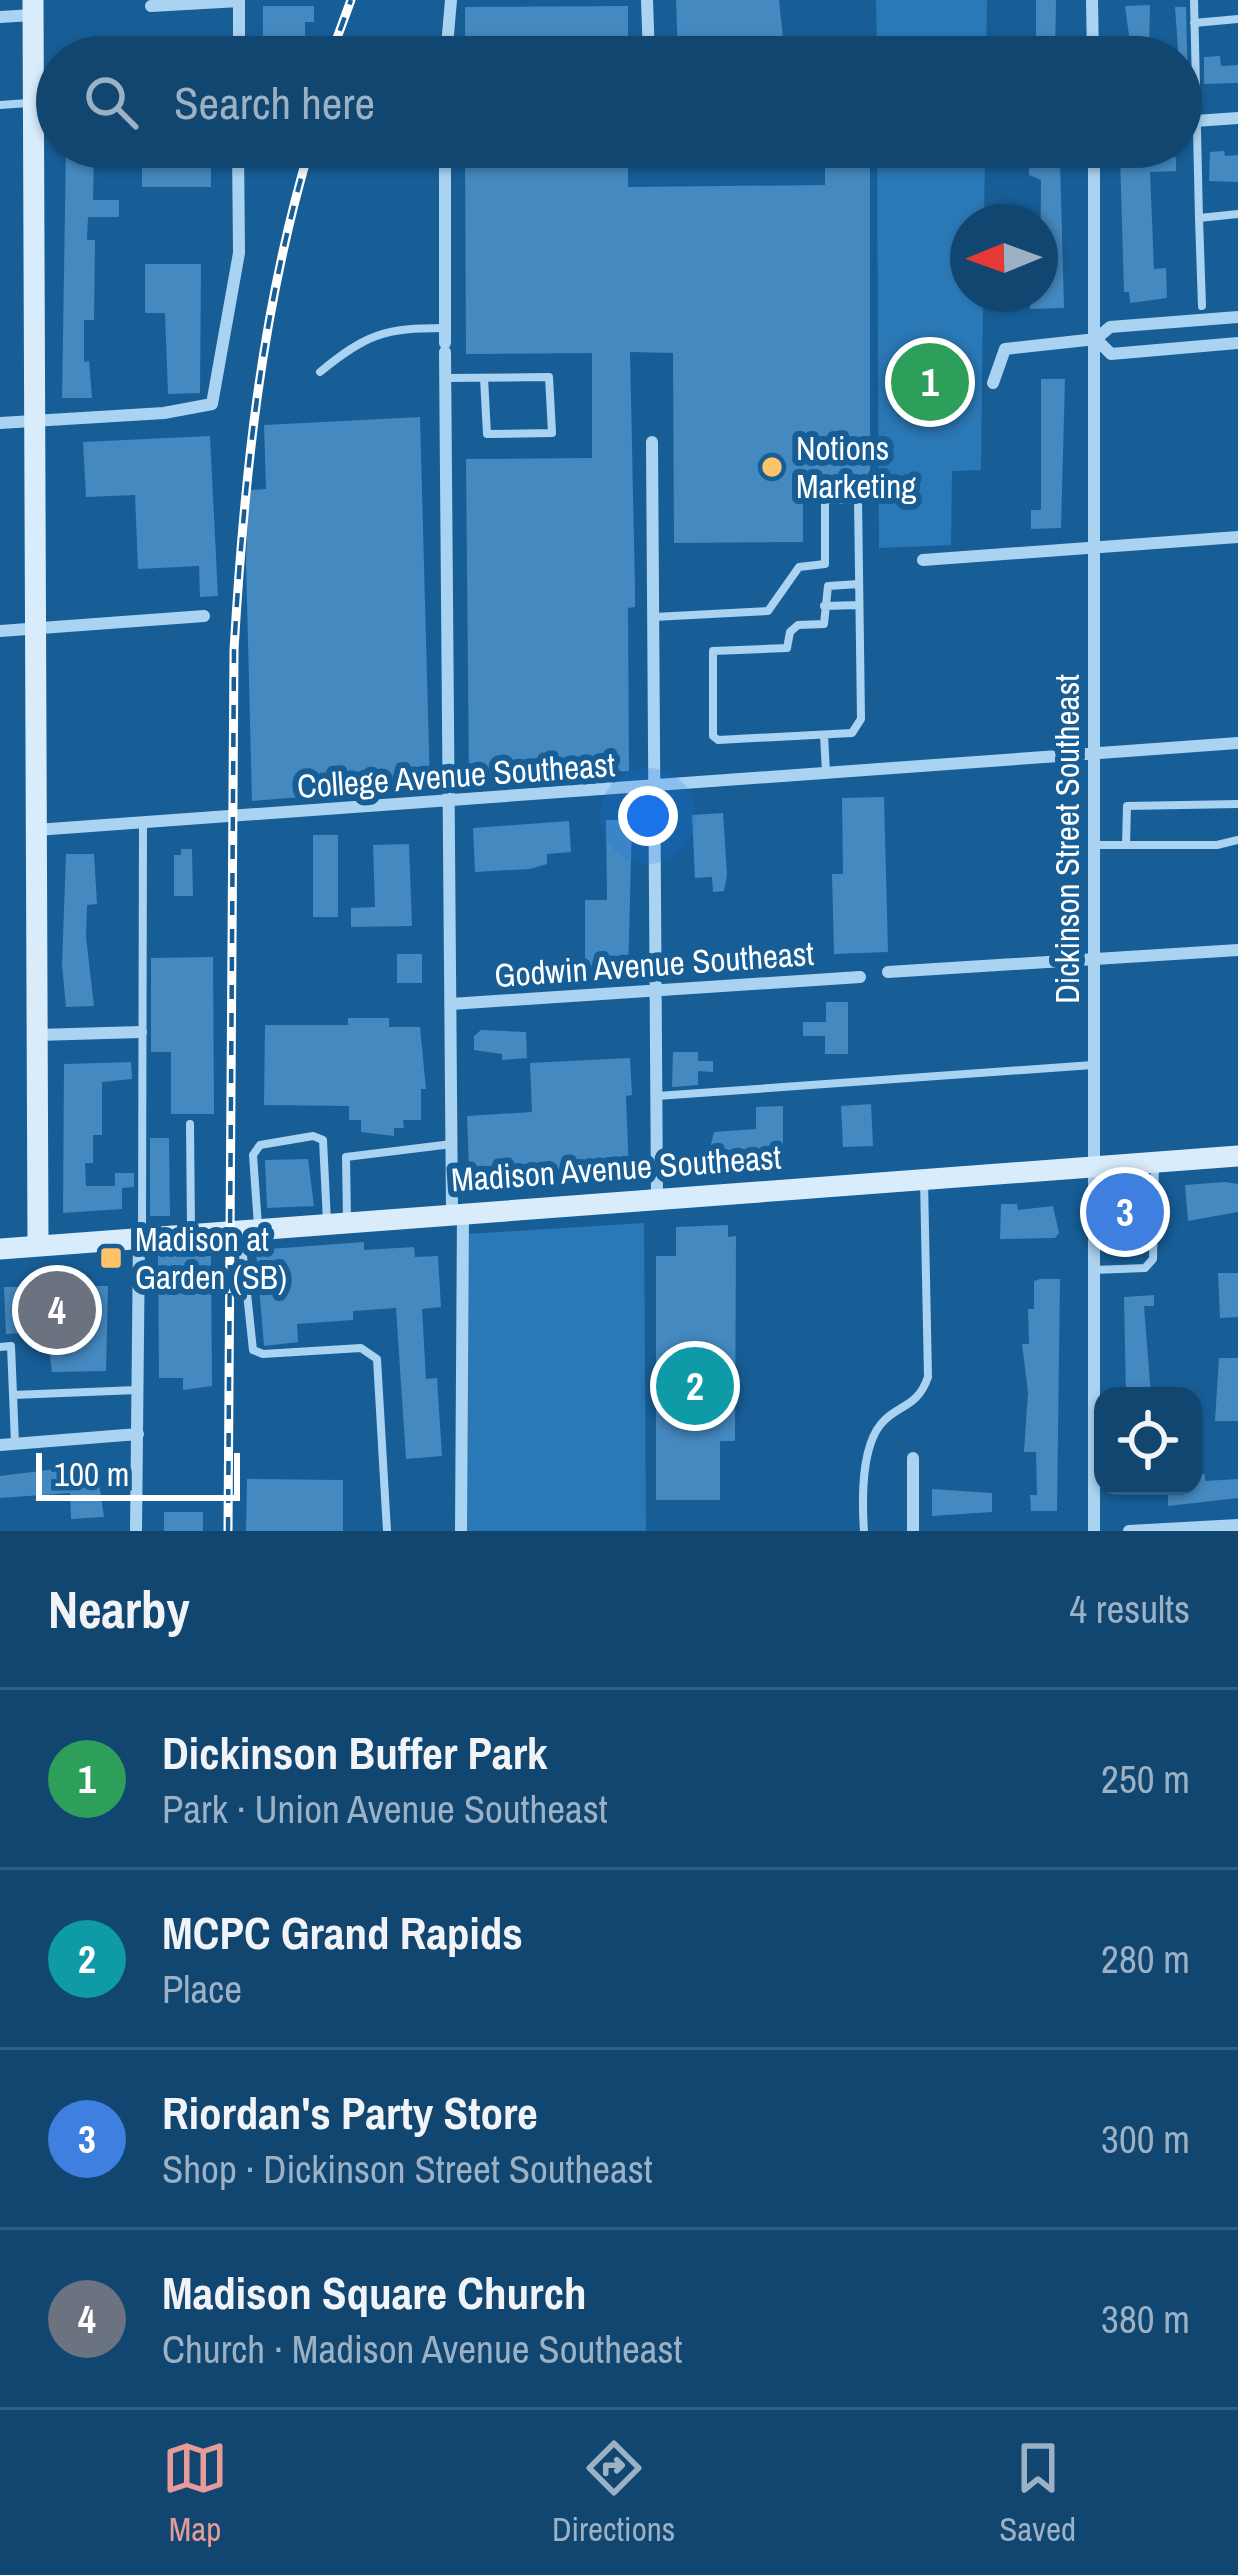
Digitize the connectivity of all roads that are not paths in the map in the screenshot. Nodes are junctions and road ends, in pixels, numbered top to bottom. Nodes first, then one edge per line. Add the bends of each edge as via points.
1 (451, 0) edge
2 (647, 0) edge
3 (1092, 0) edge
4 (1194, 0) edge
5 (239, 1) edge
6 (151, 6) dead end
7 (33, 7) edge
8 (0, 17) edge
9 (1238, 19) edge
10 (1194, 23) junction
11 (239, 36) edge
12 (448, 36) edge
13 (648, 36) edge
14 (1093, 36) edge
15 (1194, 36) edge
16 (34, 103) junction
17 (0, 105) edge
18 (1238, 118) edge
19 (1202, 121) edge
20 (238, 168) edge
21 (445, 168) edge
22 (1094, 168) edge
23 (1198, 168) edge
24 (1238, 214) edge
25 (1199, 218) junction
26 (1202, 306) dead end
27 (1238, 317) edge
28 (1096, 339) junction
29 (444, 341) junction
30 (1238, 343) edge
31 (320, 372) dead end
32 (484, 378) junction
33 (445, 379) junction
34 (993, 383) dead end
35 (35, 421) junction
36 (0, 423) edge
37 (652, 442) dead end
38 (1238, 537) edge
39 (1094, 547) junction
40 (923, 560) dead end
41 (859, 584) junction
42 (859, 605) junction
43 (824, 606) junction
44 (204, 616) dead end
45 (652, 617) junction
46 (36, 629) junction
47 (0, 631) edge
48 (824, 735) junction
49 (1238, 742) edge
50 (1094, 754) junction
51 (826, 774) junction
52 (653, 788) junction
53 (449, 802) junction
54 (1238, 804) edge
55 (143, 824) junction
56 (36, 830) junction
57 (1238, 840) edge
58 (1095, 845) junction
59 (1126, 845) junction
60 (1238, 950) edge
61 (1096, 960) junction
62 (888, 972) dead end
63 (860, 976) dead end
64 (655, 991) junction
65 (451, 1004) junction
66 (141, 1032) junction
67 (37, 1035) junction
68 (1094, 1065) junction
69 (656, 1096) junction
70 (190, 1124) dead end
71 (452, 1144) junction
72 (1238, 1156) edge
73 (1155, 1162) junction
74 (1091, 1166) junction
75 (924, 1178) junction
76 (657, 1199) junction
77 (457, 1213) junction
78 (337, 1222) junction
79 (249, 1229) junction
80 (191, 1233) junction
81 (141, 1236) junction
82 (38, 1244) junction
83 (0, 1249) edge
84 (1092, 1270) junction
85 (0, 1347) edge
86 (138, 1390) junction
87 (13, 1395) junction
88 (138, 1434) junction
89 (16, 1444) junction
90 (0, 1445) edge
91 (913, 1458) dead end
92 (1238, 1525) edge
93 (136, 1531) edge
94 (387, 1531) edge
95 (460, 1531) edge
96 (864, 1531) edge
97 (914, 1531) edge
98 (1094, 1531) edge
99 (1129, 1531) edge

1 - 12 street
2 - 13 street
3 - 14 street
4 - 10 lane
5 - 6 street
5 - 11 street
7 - 8 street
7 - 16 street
9 - 10 lane
10 - 15 lane
16 - 17 lane
16 - 35 street
18 - 19 street
20 - 35 street via 239,254 212,404
21 - 29 street
22 - 28 street, Dickinson Street Southeast
23 - 25 lane
24 - 25 lane
25 - 26 lane
27 - 28 street via 1111,327
28 - 30 street via 1111,354
28 - 34 street via 1005,349
28 - 39 street, Dickinson Street Southeast
29 - 31 lane via 380,332
29 - 33 street
32 - 32 lane via 549,377 552,433 487,434
32 - 33 lane
33 - 53 street
35 - 36 street
35 - 46 street
37 - 45 street
38 - 39 street
39 - 40 street
39 - 50 street, Dickinson Street Southeast
41 - 42 lane
41 - 43 lane via 828,586
41 - 45 lane via 858,499 825,500 825,564 799,567 767,611
42 - 43 lane
42 - 48 lane via 861,719 852,734
43 - 48 lane via 824,624 798,625 787,648 712,651 713,736
44 - 46 street
45 - 52 street
46 - 47 street
46 - 56 street
48 - 51 lane
49 - 50 street, College Avenue Southeast
50 - 51 street, College Avenue Southeast
50 - 58 street, Dickinson Street Southeast
51 - 52 street, College Avenue Southeast
52 - 53 street, College Avenue Southeast
52 - 64 street
53 - 55 street, College Avenue Southeast
53 - 65 street
54 - 59 lane via 1126,806
55 - 56 street, College Avenue Southeast
55 - 66 lane
56 - 67 street
57 - 59 lane
58 - 59 lane
58 - 61 street, Dickinson Street Southeast
60 - 61 street
61 - 62 street
61 - 68 street, Dickinson Street Southeast
63 - 64 street, Godwin Avenue Southeast
64 - 65 street, Godwin Avenue Southeast
64 - 69 street
65 - 71 street
66 - 67 street
66 - 81 lane
67 - 82 street
68 - 69 lane
68 - 74 street, Dickinson Street Southeast
69 - 76 street
70 - 80 lane
71 - 77 street
71 - 78 lane via 346,1157
72 - 73 street, Madison Avenue Southeast
73 - 74 street, Madison Avenue Southeast
73 - 84 lane via 1153,1259 1145,1268
74 - 75 street, Madison Avenue Southeast
74 - 84 street, Dickinson Street Southeast
75 - 76 street, Madison Avenue Southeast
75 - 96 lane via 928,1377 875,1437
76 - 77 street, Madison Avenue Southeast
77 - 78 street, Madison Avenue Southeast
77 - 95 street
78 - 79 street, Madison Avenue Southeast
78 - 79 lane via 322,1140 313,1136 260,1145
79 - 80 street, Madison Avenue Southeast
79 - 94 lane via 253,1350 374,1352
80 - 81 street, Madison Avenue Southeast
81 - 82 street, Madison Avenue Southeast
81 - 86 street
82 - 83 street, Madison Avenue Southeast
84 - 98 street, Dickinson Street Southeast
85 - 87 lane via 11,1346
86 - 87 lane
86 - 88 street
87 - 89 lane
88 - 89 street
88 - 93 street
89 - 90 street
91 - 97 street
92 - 99 street

